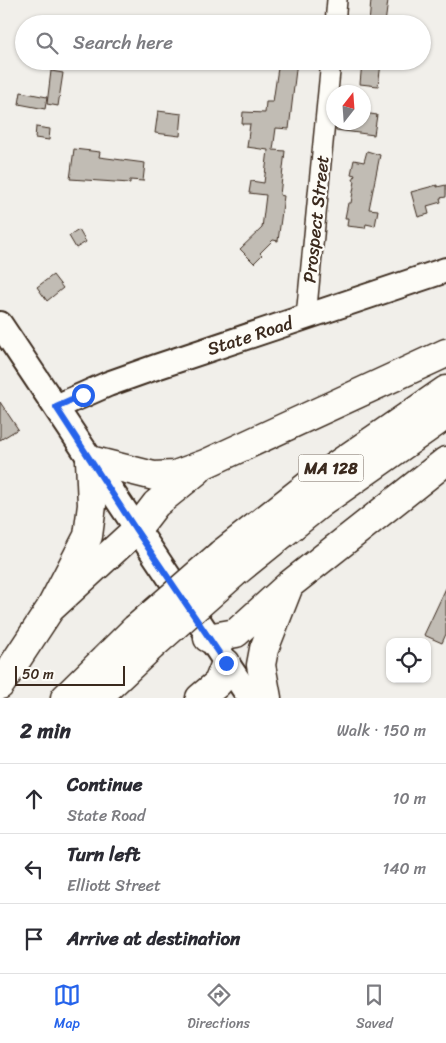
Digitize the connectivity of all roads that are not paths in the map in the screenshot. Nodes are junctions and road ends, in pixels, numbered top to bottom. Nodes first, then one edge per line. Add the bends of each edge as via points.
1 (337, 0) edge
2 (336, 15) edge
3 (330, 70) edge
4 (446, 270) edge
5 (306, 318) junction
6 (0, 324) edge
7 (446, 353) edge
8 (446, 390) edge
9 (56, 407) junction
10 (446, 415) edge
11 (90, 460) junction
12 (446, 461) edge
13 (205, 464) junction
14 (136, 530) junction
15 (229, 563) junction
16 (289, 585) junction
17 (50, 609) junction
18 (144, 638) junction
19 (208, 638) junction
20 (226, 663) junction
21 (0, 685) edge
22 (65, 698) edge
23 (97, 698) edge
24 (200, 698) edge
25 (250, 698) edge
26 (267, 698) edge

1 - 2 street
3 - 5 street, Prospect Street
4 - 5 main road, State Road
5 - 9 main road, State Road via 116,381
6 - 9 main road
7 - 13 highway
8 - 15 highway, MA 128 via 315,480
9 - 11 main road
10 - 15 highway, MA 128
11 - 13 highway via 154,476 176,475
11 - 14 main road
11 - 17 highway via 92,505 88,536
12 - 16 highway
13 - 14 highway via 156,504
14 - 17 highway
14 - 19 main road
15 - 18 highway, MA 128, bridge
16 - 19 highway via 236,633
16 - 26 highway via 264,648 261,665
17 - 21 highway
18 - 22 highway, MA 128
18 - 23 highway, MA 128
19 - 20 main road
20 - 24 highway via 218,683
20 - 25 main road

